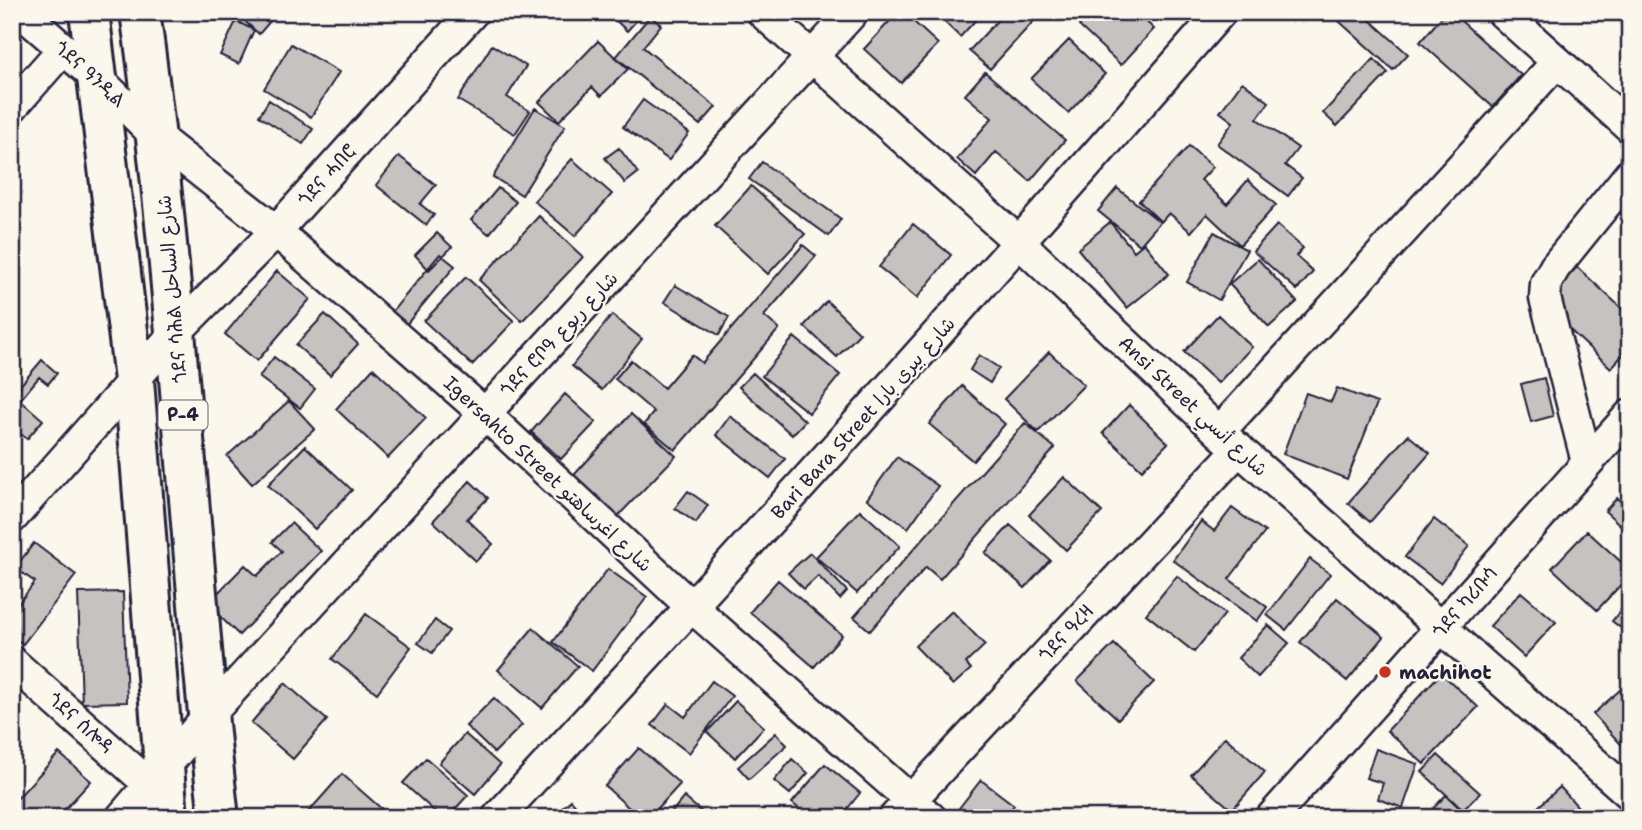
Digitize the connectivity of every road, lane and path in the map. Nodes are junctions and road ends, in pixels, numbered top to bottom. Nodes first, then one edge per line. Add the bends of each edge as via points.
1 (21, 12) edge
2 (89, 12) edge
3 (140, 12) edge
4 (473, 12) edge
5 (762, 12) edge
6 (852, 12) edge
7 (1221, 12) edge
8 (1502, 12) edge
9 (63, 49) junction
10 (812, 58) junction
11 (1557, 62) junction
12 (98, 79) junction
13 (12, 107) edge
14 (1630, 127) edge
15 (158, 138) junction
16 (1630, 174) edge
17 (276, 231) junction
18 (1020, 243) junction
19 (176, 332) junction
20 (134, 380) junction
21 (485, 414) junction
22 (1630, 415) edge
23 (1228, 440) junction
24 (1587, 462) junction
25 (12, 518) edge
26 (693, 608) junction
27 (1443, 627) junction
28 (12, 662) edge
29 (207, 717) junction
30 (156, 778) junction
31 (1630, 794) edge
32 (912, 812) edge
33 (121, 818) edge
34 (168, 818) edge
35 (219, 818) edge
36 (497, 818) edge
37 (1271, 818) edge

1 - 9 street, ጎደና ዓንዲል
2 - 12 highway, P-4
3 - 15 highway, ጎደና ሳሕል شارع الساحل / P-4
4 - 17 street, ጎደና ሓበሮ
5 - 10 street, Ansi Street شارع أنسي
6 - 10 street, ጎደና ሮቦዓ شارع ربوع
7 - 18 street, Bari Bara Street شارع بيرى بارا
8 - 11 street
9 - 12 street, ጎደና ዓንዲል
9 - 13 street
10 - 18 street, Ansi Street شارع أنسي
10 - 21 street, ጎደና ሮቦዓ شارع ربوع
11 - 14 street
11 - 23 street, ጎደና ዓረዛ
12 - 15 street, ጎደና ዓንዲል
12 - 20 highway, P-4
15 - 17 street, Igersahto Street شارع اغرساهتو
15 - 19 highway, ጎደና ሳሕል شارع الساحل / P-4
16 - 24 street via 1546,283 1545,298
17 - 19 street, ጎደና ሓበሮ
17 - 21 street, Igersahto Street شارع اغرساهتو
18 - 23 street, Ansi Street شارع أنسي
18 - 26 street, Bari Bara Street شارع بيرى بارا
19 - 20 street, ጎደና ሓበሮ
19 - 29 highway, ጎደና ሳሕል شارع الساحل / P-4
20 - 25 street, ጎደና ሓበሮ
20 - 30 highway, P-4
21 - 26 street, Igersahto Street شارع اغرساهتو
21 - 29 street, ጎደና ሮቦዓ شارع ربوع
22 - 24 street, ጎደና ካሪቡሳ
23 - 27 street, Ansi Street شارع أنسي
23 - 32 street, ጎደና ዓረዛ
24 - 27 street, ጎደና ካሪቡሳ
26 - 32 street, Igersahto Street شارع اغرساهتو
26 - 36 street, Bari Bara Street شارع بيرى بارا
27 - 31 street, Ansi Street شارع أنسي
27 - 37 street, ጎደና ካሪቡሳ
28 - 30 street, ጎደና ሰሎዳ
29 - 30 street, ጎደና ሮቦዓ شارع ربوع
29 - 35 highway, ጎደና ሳሕል شارع الساحل / P-4
30 - 33 street, ጎደና ሮቦዓ شارع ربوع
30 - 34 highway, P-4

